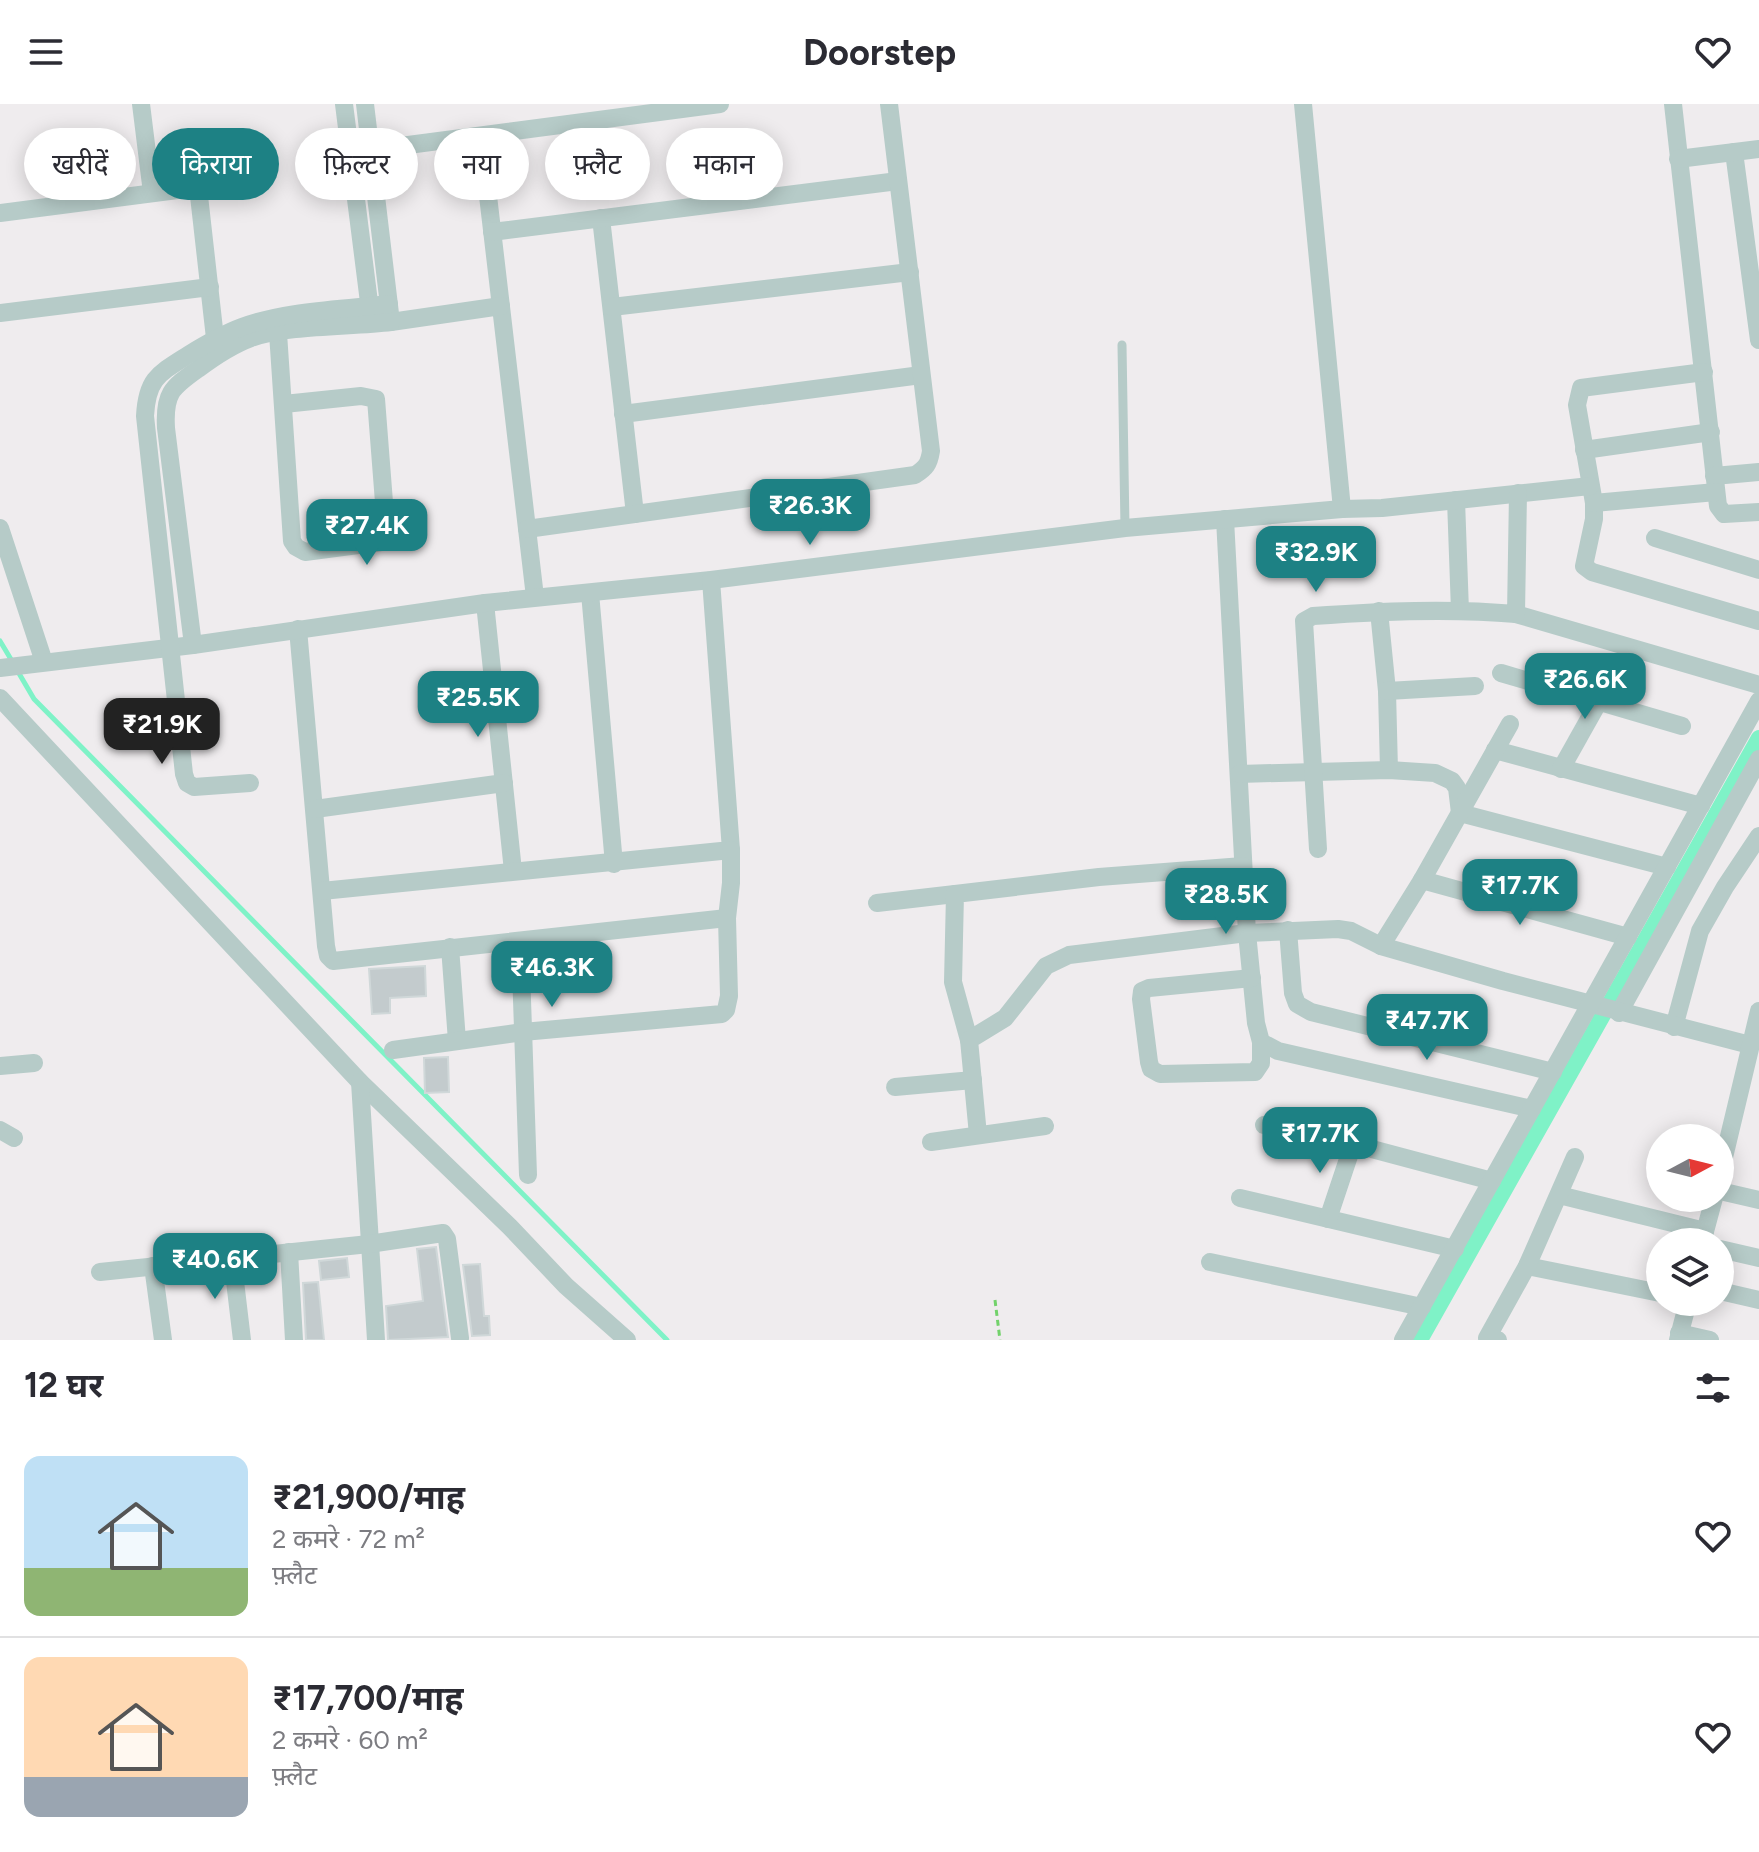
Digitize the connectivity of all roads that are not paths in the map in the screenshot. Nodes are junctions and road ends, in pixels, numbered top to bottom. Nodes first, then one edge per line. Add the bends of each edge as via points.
1 (141, 104) edge
2 (344, 104) edge
3 (365, 104) edge
4 (720, 104) edge
5 (889, 104) edge
6 (1303, 104) edge
7 (1673, 104) edge
8 (368, 128) edge
9 (529, 130) edge
10 (1759, 149) edge
11 (1734, 152) junction
12 (1678, 159) junction
13 (898, 181) junction
14 (152, 193) joint
15 (200, 200) edge
16 (376, 200) edge
17 (488, 200) edge
18 (0, 213) edge
19 (601, 218) junction
20 (492, 232) junction
21 (1754, 256) edge
22 (910, 272) junction
23 (210, 287) junction
24 (1757, 303) edge
25 (501, 306) junction
26 (612, 307) junction
27 (0, 313) edge
28 (390, 313) junction
29 (370, 316) junction
30 (278, 333) junction
31 (1759, 340) edge
32 (1122, 345) dead end
33 (216, 347) junction
34 (1704, 372) junction
35 (921, 375) junction
36 (284, 404) junction
37 (623, 414) junction
38 (1711, 432) junction
39 (1584, 450) junction
40 (1759, 472) edge
41 (1715, 484) junction
42 (1518, 493) junction
43 (1592, 494) junction
44 (1456, 500) junction
45 (1342, 509) junction
46 (1759, 512) edge
47 (635, 514) junction
48 (1225, 519) junction
49 (0, 528) edge
50 (1125, 528) junction
51 (527, 529) junction
52 (1655, 538) dead end
53 (1759, 570) edge
54 (711, 580) junction
55 (590, 593) junction
56 (535, 597) junction
57 (485, 603) junction
58 (1379, 611) junction
59 (1460, 611) junction
60 (1516, 614) junction
61 (1759, 621) edge
62 (298, 629) junction
63 (193, 645) junction
64 (169, 647) junction
65 (40, 662) junction
66 (0, 668) edge
67 (1501, 673) dead end
68 (1759, 685) edge
69 (1475, 686) dead end
70 (1387, 691) junction
71 (0, 698) edge
72 (1759, 701) edge
73 (1598, 703) junction
74 (1510, 724) dead end
75 (1682, 726) dead end
76 (1495, 750) junction
77 (1759, 759) edge
78 (1561, 769) junction
79 (1389, 770) junction
80 (1312, 773) junction
81 (1239, 774) junction
82 (250, 783) dead end
83 (504, 783) junction
84 (1701, 806) junction
85 (315, 809) junction
86 (1460, 813) junction
87 (1759, 836) edge
88 (1318, 849) dead end
89 (731, 850) junction
90 (614, 864) junction
91 (1243, 866) junction
92 (1667, 867) junction
93 (513, 871) junction
94 (1422, 880) junction
95 (322, 891) junction
96 (955, 894) junction
97 (877, 903) dead end
98 (727, 918) junction
99 (1288, 930) junction
100 (1247, 933) junction
101 (1628, 937) junction
102 (520, 941) junction
103 (1381, 946) junction
104 (450, 947) junction
105 (1252, 978) junction
106 (1604, 1008) junction
107 (1759, 1011) edge
108 (1674, 1027) junction
109 (523, 1032) junction
110 (969, 1040) junction
111 (457, 1041) junction
112 (1261, 1042) junction
113 (393, 1050) dead end
114 (1752, 1054) edge
115 (34, 1063) dead end
116 (0, 1066) edge
117 (1553, 1072) junction
118 (973, 1080) junction
119 (360, 1082) junction
120 (895, 1087) dead end
121 (1532, 1109) junction
122 (1733, 1124) edge
123 (1264, 1125) dead end
124 (1045, 1126) dead end
125 (978, 1135) junction
126 (931, 1142) dead end
127 (1353, 1144) junction
128 (1575, 1157) dead end
129 (528, 1175) dead end
130 (1492, 1181) junction
131 (1734, 1194) edge
132 (1559, 1195) junction
133 (1240, 1198) dead end
134 (1759, 1200) edge
135 (1328, 1219) junction
136 (1676, 1228) edge
137 (369, 1244) junction
138 (1455, 1249) junction
139 (289, 1252) junction
140 (1734, 1252) edge
141 (232, 1256) junction
142 (1759, 1258) edge
143 (1210, 1262) dead end
144 (153, 1266) junction
145 (1527, 1266) junction
146 (100, 1272) dead end
147 (1646, 1290) edge
148 (1734, 1294) edge
149 (1759, 1300) edge
150 (1422, 1307) junction
151 (1684, 1316) edge
152 (1678, 1337) edge
153 (460, 1338) edge
154 (1490, 1339) edge
155 (163, 1340) edge
156 (242, 1340) edge
157 (294, 1340) edge
158 (376, 1340) edge
159 (626, 1340) edge
160 (1403, 1340) edge
161 (1710, 1340) edge

1 - 14 street
2 - 29 street
3 - 8 street
4 - 9 street
5 - 13 street
6 - 45 street
7 - 12 street
10 - 11 street
11 - 12 street
11 - 21 street
12 - 34 street
13 - 19 street
13 - 22 street
14 - 18 street
15 - 23 street
16 - 28 street
17 - 20 street
19 - 20 street
19 - 26 street
20 - 25 street
21 - 24 street
22 - 26 street
22 - 35 street
23 - 27 street
23 - 33 street
24 - 31 street
25 - 28 street
25 - 51 street
26 - 37 street
28 - 29 street
29 - 30 street
29 - 33 street via 279,317 243,326
30 - 33 street
30 - 36 street
32 - 50 lane
33 - 63 street via 169,393 165,411
33 - 64 street via 163,371 146,395
34 - 38 street
34 - 39 street via 1581,388 1577,405
35 - 37 street
35 - 47 street via 931,451 930,462 915,475
36 - 36 street via 296,547 305,552 381,542 386,528 376,399
37 - 47 street
38 - 39 street
38 - 41 street
39 - 43 street
40 - 41 street
41 - 43 street
41 - 46 street via 1724,514
42 - 43 street
42 - 44 street
42 - 60 street
43 - 61 street via 1594,519 1583,559 1587,570
44 - 45 street
44 - 59 street
45 - 48 street
47 - 51 street
48 - 50 street
48 - 81 street
49 - 65 street
50 - 54 street
51 - 56 street
52 - 53 street
54 - 55 street
54 - 89 street
55 - 56 street
55 - 90 street
56 - 57 street
57 - 62 street
57 - 83 street
58 - 59 street
58 - 70 street
58 - 80 street via 1304,621
59 - 60 street
60 - 68 street
62 - 63 street
62 - 85 street
63 - 64 street
64 - 65 street
64 - 82 street via 187,783
65 - 66 street
67 - 73 street
69 - 70 street
70 - 79 street
71 - 119 street
72 - 84 street
73 - 75 street
73 - 78 street
74 - 76 street
76 - 78 street
76 - 86 street
77 - 106 street
78 - 84 street
79 - 80 street
79 - 86 street via 1443,776 1457,788
80 - 81 street
80 - 88 street
81 - 91 street
83 - 85 street
83 - 93 street
84 - 92 street
85 - 95 street
86 - 92 street
86 - 94 street
87 - 108 street via 1700,931
89 - 90 street
89 - 98 street
90 - 93 street
91 - 96 street
91 - 100 street
92 - 101 street
93 - 95 street
94 - 101 street
94 - 103 street
95 - 104 street via 326,946 333,961
96 - 97 street
96 - 110 street via 953,982
98 - 102 street
98 - 109 street via 729,996 722,1014
99 - 100 street
99 - 103 street via 1351,931
99 - 117 street via 1293,993 1297,1004 1311,1012
100 - 105 street
100 - 110 street via 1059,959 1038,973 1005,1018
101 - 106 street
102 - 104 street
102 - 109 street
103 - 106 street
104 - 111 street
105 - 112 street
105 - 112 street via 1142,991 1151,1069 1160,1074 1255,1072 1261,1063
106 - 108 street
106 - 117 street
107 - 114 street
108 - 114 street
109 - 111 street
109 - 129 street
110 - 118 street
111 - 113 street
112 - 121 street via 1278,1051
114 - 122 street
115 - 116 street
117 - 121 street
118 - 120 street
118 - 125 street
119 - 137 street
119 - 159 street
121 - 130 street
123 - 127 street
124 - 125 street
125 - 126 street
127 - 130 street
127 - 135 street
128 - 132 street
130 - 138 street
131 - 134 street
132 - 136 street
132 - 145 street
133 - 135 street
135 - 138 street
137 - 139 street
137 - 153 street via 446,1235
137 - 158 street
138 - 150 street
139 - 141 street
139 - 157 street
140 - 142 street
141 - 144 street
141 - 156 street
143 - 150 street
144 - 146 street
144 - 155 street
145 - 147 street
145 - 154 street
148 - 149 street
150 - 160 street
151 - 152 street
152 - 161 street

